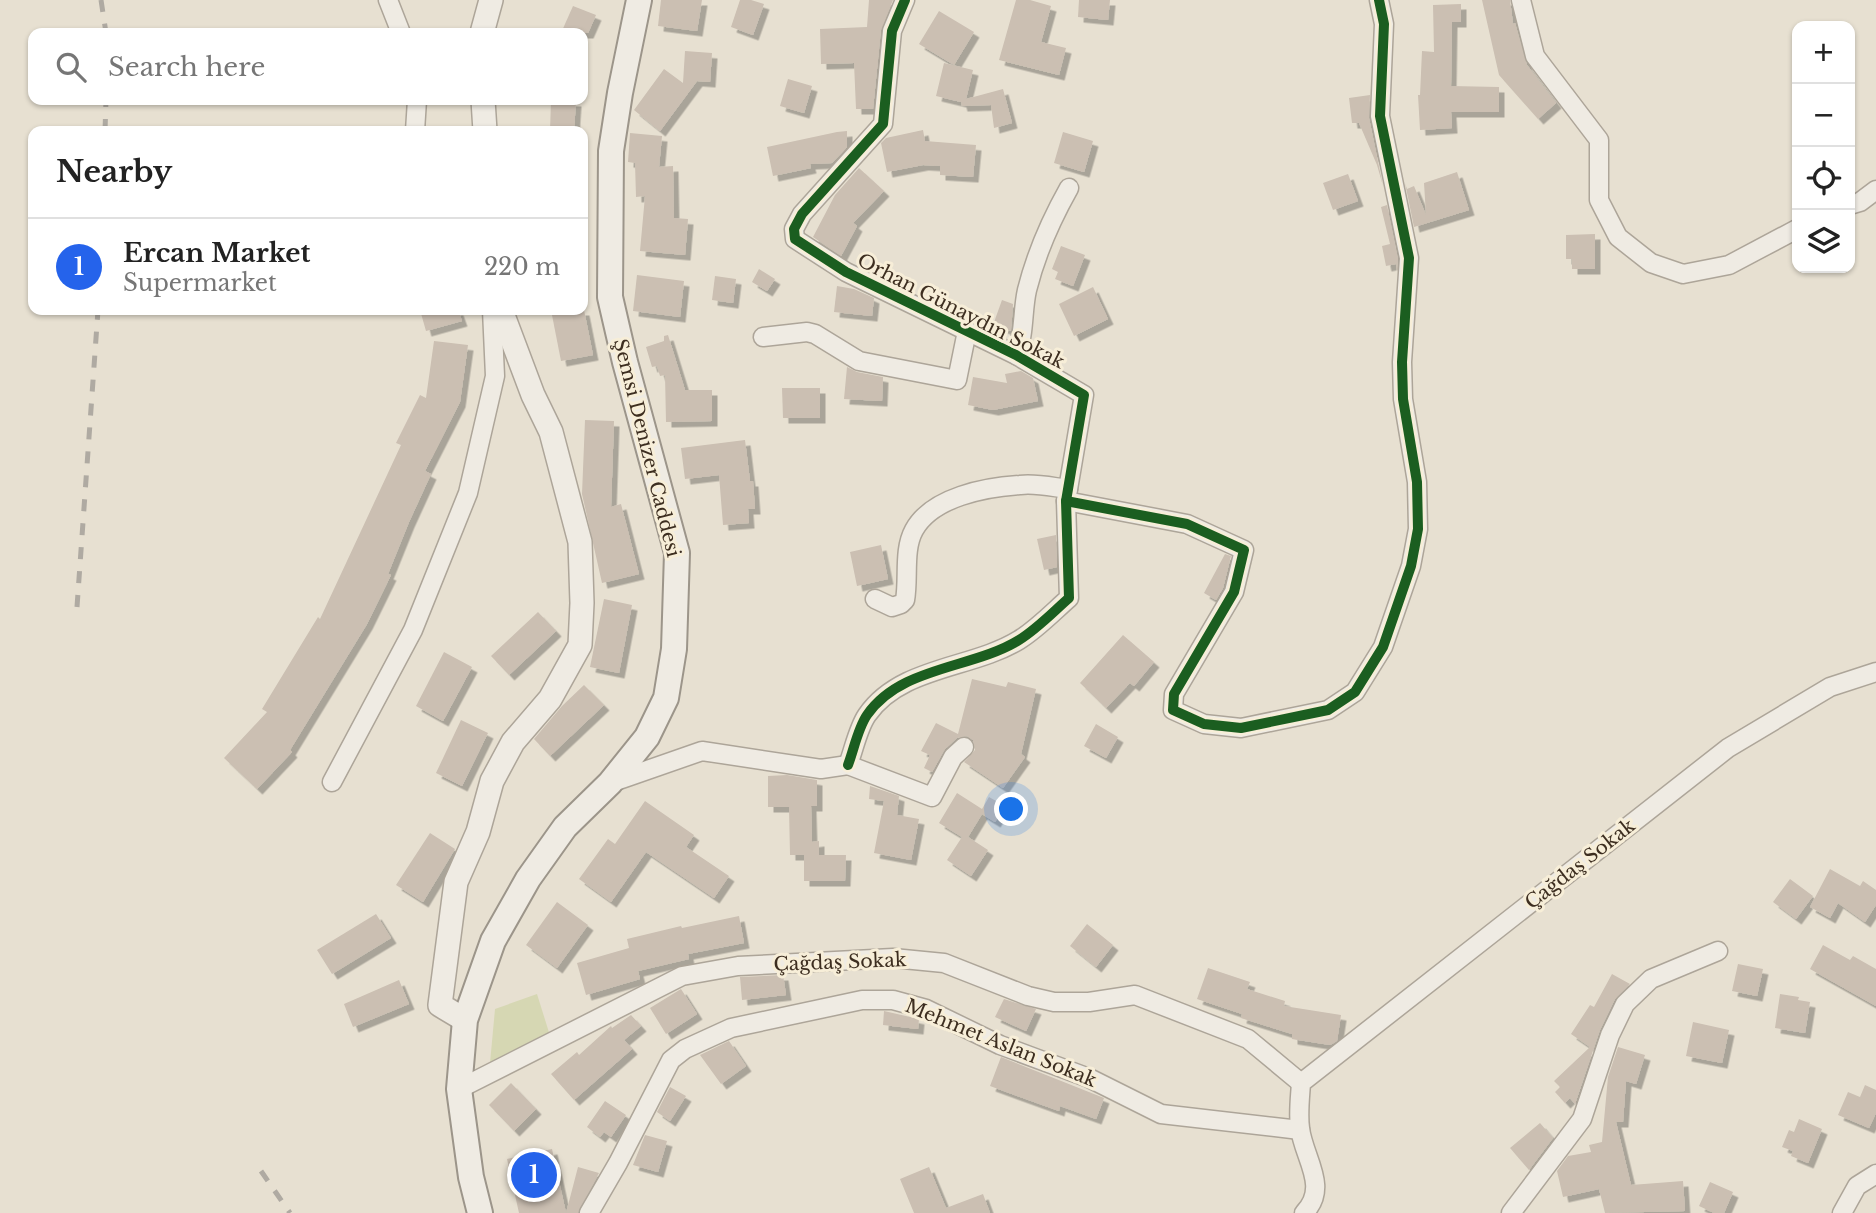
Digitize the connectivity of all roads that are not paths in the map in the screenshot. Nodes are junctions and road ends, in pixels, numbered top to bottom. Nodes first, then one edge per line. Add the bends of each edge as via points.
1 (387, 0) edge
2 (491, 0) edge
3 (639, 0) edge
4 (905, 0) edge
5 (1379, 0) edge
6 (1521, 0) edge
7 (399, 28) edge
8 (483, 28) edge
9 (416, 105) edge
10 (483, 105) edge
11 (415, 126) edge
12 (485, 126) edge
13 (1069, 188) dead end
14 (1876, 190) edge
15 (1862, 203) edge
16 (1792, 232) edge
17 (492, 315) edge
18 (504, 315) edge
19 (967, 331) junction
20 (763, 337) dead end
21 (1016, 355) junction
22 (1067, 495) junction
23 (875, 598) dead end
24 (1876, 672) edge
25 (964, 747) dead end
26 (848, 765) junction
27 (332, 782) dead end
28 (610, 783) junction
29 (1718, 951) dead end
30 (465, 1020) junction
31 (1301, 1083) junction
32 (459, 1089) junction
33 (1300, 1130) junction
34 (1876, 1174) edge
35 (480, 1213) edge
36 (589, 1213) edge
37 (1304, 1213) edge
38 (1511, 1213) edge
39 (1842, 1213) edge

1 - 7 street
2 - 8 street
3 - 28 main road, Şemsi Denizer Caddesi via 611,151 610,297 677,552 674,649 666,698 647,737
4 - 19 street, Orhan Günaydın Sokak via 892,31 883,124 802,214 794,239 846,272
5 - 22 street via 1384,24 1380,116 1409,258 1403,400 1417,482 1418,529 1411,566 1383,647 1355,692 1328,710 1241,729 1204,724 1173,710 1174,694 1234,592 1244,550 1187,524
6 - 16 street via 1535,56 1599,140 1599,200 1618,237 1651,263 1683,274 1729,265
9 - 11 street
10 - 12 street
13 - 21 street via 1049,224 1027,292 1023,339
14 - 15 street
17 - 27 street via 495,376 468,493 413,630
18 - 30 street via 551,432 580,542 580,645 550,699 513,742 492,780 478,832 456,882 440,1005
19 - 20 street via 957,380 859,361 807,332
19 - 21 street, Orhan Günaydın Sokak
21 - 22 street, Orhan Günaydın Sokak via 1084,395
22 - 23 street via 1041,485 1020,485 966,495 942,505 913,532 905,600 892,607
22 - 26 street, Orhan Günaydın Sokak via 1069,598 1019,640 884,695 866,716
24 - 31 street, Çağdaş Sokak via 1830,687 1728,748
25 - 26 street via 953,757 932,797
26 - 28 street via 821,769 702,751
28 - 30 main road, Şemsi Denizer Caddesi via 565,827 528,879 494,941
29 - 38 street via 1651,979 1625,1004 1582,1119
30 - 32 main road, Şemsi Denizer Caddesi
31 - 32 street, Çağdaş Sokak via 1248,1039 1135,995 1054,1002 944,963 893,958 738,966 682,976
31 - 33 street
32 - 35 main road, Şemsi Denizer Caddesi
33 - 36 street, Mehmet Aslan Sokak via 1161,1114 926,1009 893,1000 862,1000 731,1028 685,1049 671,1060
33 - 37 street via 1317,1183
34 - 39 street via 1857,1186

